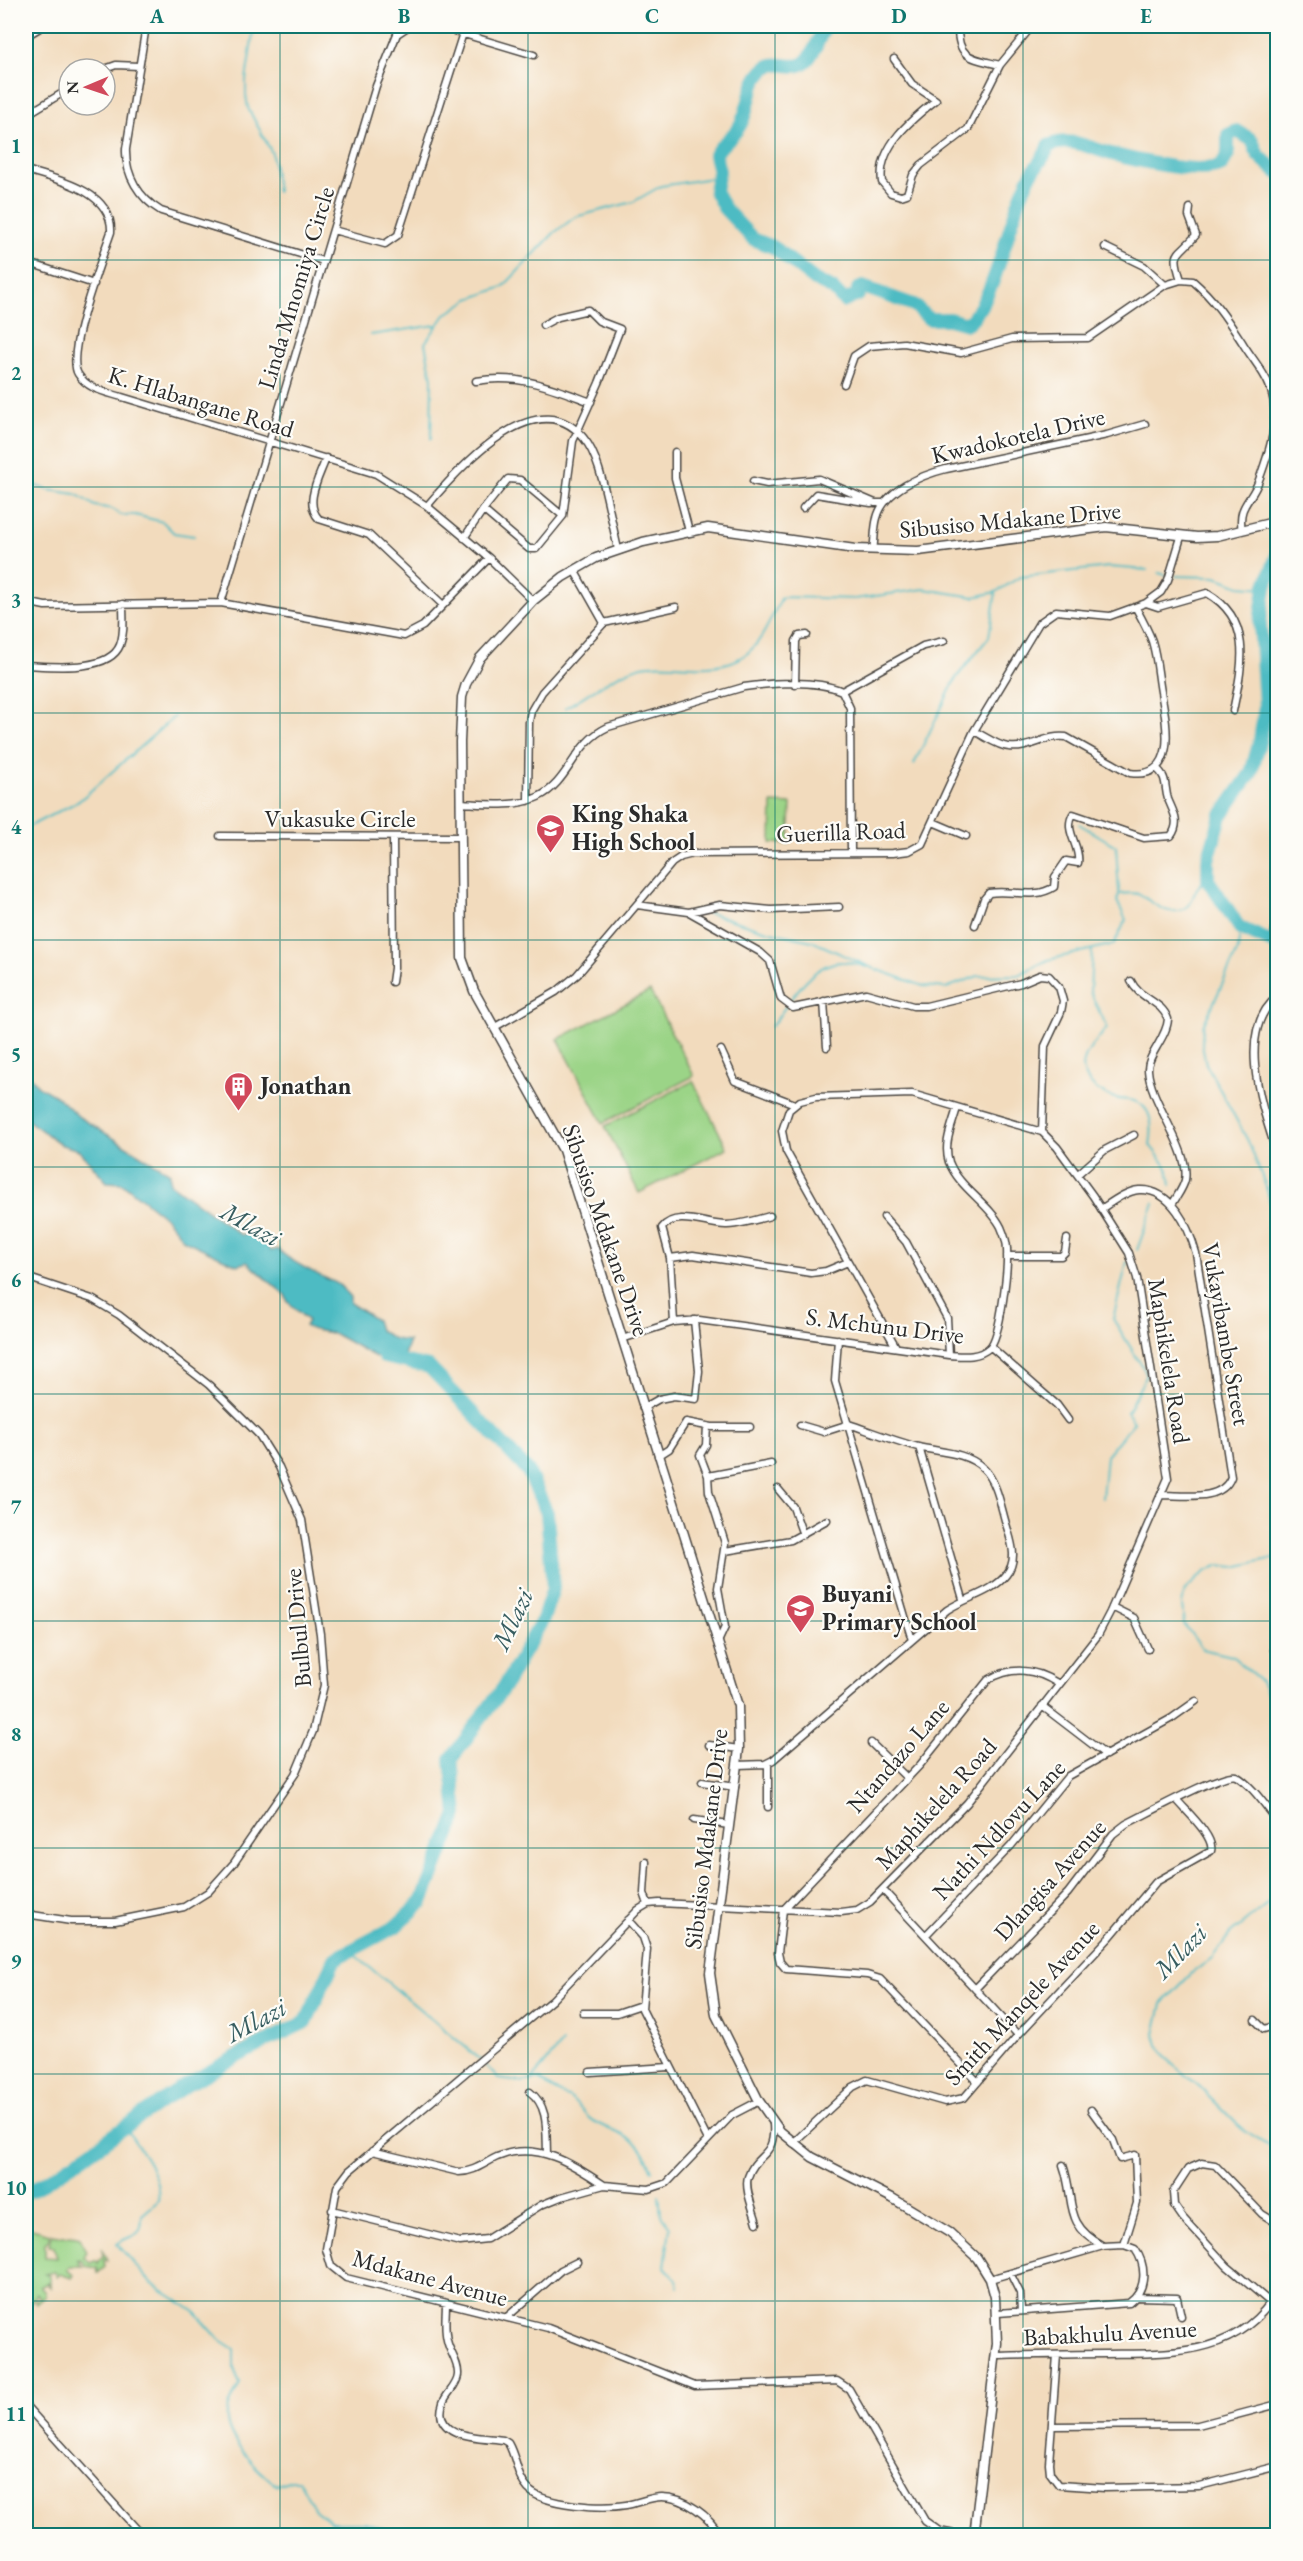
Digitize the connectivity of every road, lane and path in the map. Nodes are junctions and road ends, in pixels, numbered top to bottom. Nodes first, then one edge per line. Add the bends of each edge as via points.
1 (43, 26) edge
2 (146, 26) edge
3 (410, 26) edge
4 (436, 26) edge
5 (958, 26) edge
6 (994, 26) edge
7 (1030, 27) edge
8 (463, 33) junction
9 (26, 36) edge
10 (534, 55) dead end
11 (894, 59) dead end
12 (117, 65) edge
13 (1000, 65) junction
14 (139, 66) junction
15 (57, 96) edge
16 (26, 115) edge
17 (26, 170) edge
18 (1190, 208) dead end
19 (333, 230) junction
20 (1105, 247) dead end
21 (323, 261) junction
22 (26, 262) edge
23 (1180, 280) junction
24 (94, 284) junction
25 (1165, 285) junction
26 (543, 325) dead end
27 (476, 381) dead end
28 (843, 384) dead end
29 (591, 402) junction
30 (1145, 424) dead end
31 (578, 430) junction
32 (268, 441) junction
33 (675, 452) dead end
34 (326, 458) junction
35 (753, 481) dead end
36 (875, 503) junction
37 (884, 503) junction
38 (427, 506) junction
39 (803, 508) dead end
40 (483, 510) junction
41 (563, 516) junction
42 (1278, 521) edge
43 (1242, 530) junction
44 (689, 531) junction
45 (464, 537) junction
46 (1181, 537) junction
47 (618, 549) junction
48 (873, 550) junction
49 (489, 558) junction
50 (574, 570) junction
51 (533, 601) junction
52 (26, 602) edge
53 (220, 603) junction
54 (1146, 603) junction
55 (123, 604) junction
56 (443, 605) junction
57 (676, 607) dead end
58 (1136, 608) junction
59 (604, 623) junction
60 (807, 635) dead end
61 (944, 641) dead end
62 (26, 665) edge
63 (795, 685) junction
64 (842, 691) junction
65 (1233, 711) dead end
66 (974, 731) junction
67 (1156, 768) junction
68 (528, 801) junction
69 (460, 804) junction
70 (933, 822) junction
71 (220, 836) dead end
72 (966, 836) dead end
73 (460, 837) junction
74 (393, 838) junction
75 (851, 852) junction
76 (637, 904) junction
77 (1278, 906) edge
78 (839, 907) dead end
79 (689, 912) junction
80 (975, 925) dead end
81 (1277, 958) edge
82 (1131, 981) dead end
83 (392, 982) dead end
84 (1278, 996) edge
85 (824, 1001) junction
86 (495, 1027) junction
87 (827, 1047) dead end
88 (721, 1050) dead end
89 (795, 1104) junction
90 (957, 1108) junction
91 (1042, 1132) junction
92 (1134, 1135) dead end
93 (1278, 1157) edge
94 (1078, 1174) junction
95 (1172, 1204) junction
96 (1101, 1209) junction
97 (770, 1216) dead end
98 (884, 1217) dead end
99 (1068, 1239) dead end
100 (1007, 1257) junction
101 (670, 1258) junction
102 (848, 1262) junction
103 (26, 1277) edge
104 (694, 1320) junction
105 (674, 1322) junction
106 (622, 1339) junction
107 (838, 1339) junction
108 (896, 1347) junction
109 (991, 1347) junction
110 (950, 1355) junction
111 (644, 1408) junction
112 (1068, 1420) dead end
113 (849, 1424) junction
114 (800, 1425) dead end
115 (707, 1426) junction
116 (750, 1427) dead end
117 (919, 1447) junction
118 (658, 1456) junction
119 (771, 1464) dead end
120 (708, 1476) junction
121 (778, 1489) dead end
122 (1162, 1495) junction
123 (827, 1520) dead end
124 (803, 1535) junction
125 (725, 1551) junction
126 (963, 1599) junction
127 (1112, 1607) junction
128 (912, 1640) junction
129 (718, 1642) junction
130 (1148, 1649) dead end
131 (1059, 1684) junction
132 (1196, 1701) dead end
133 (1042, 1707) junction
134 (871, 1743) dead end
135 (709, 1745) dead end
136 (739, 1749) junction
137 (1106, 1755) junction
138 (768, 1763) junction
139 (738, 1765) junction
140 (908, 1778) junction
141 (702, 1782) dead end
142 (735, 1787) junction
143 (1177, 1800) junction
144 (768, 1807) dead end
145 (694, 1820) dead end
146 (1278, 1821) edge
147 (729, 1825) junction
148 (646, 1862) dead end
149 (884, 1890) junction
150 (648, 1904) junction
151 (718, 1906) junction
152 (783, 1910) junction
153 (26, 1914) edge
154 (628, 1920) junction
155 (926, 1935) junction
156 (975, 1989) junction
157 (641, 2005) junction
158 (583, 2013) dead end
159 (1255, 2020) dead end
160 (1278, 2032) edge
161 (1018, 2035) junction
162 (669, 2067) junction
163 (590, 2072) dead end
164 (978, 2082) junction
165 (530, 2092) dead end
166 (759, 2101) junction
167 (1091, 2110) dead end
168 (773, 2124) junction
169 (708, 2140) junction
170 (793, 2143) junction
171 (372, 2151) junction
172 (548, 2153) junction
173 (1063, 2165) dead end
174 (604, 2185) junction
175 (332, 2210) junction
176 (757, 2223) dead end
177 (1278, 2224) edge
178 (1124, 2245) junction
179 (1103, 2246) junction
180 (577, 2262) dead end
181 (1010, 2274) junction
182 (990, 2279) junction
183 (1278, 2291) edge
184 (1137, 2297) junction
185 (1271, 2302) junction
186 (446, 2303) junction
187 (1278, 2309) edge
188 (1020, 2311) junction
189 (998, 2313) junction
190 (1181, 2316) dead end
191 (507, 2318) junction
192 (1057, 2355) junction
193 (996, 2356) junction
194 (1278, 2404) edge
195 (26, 2406) edge
196 (1052, 2426) junction
197 (1278, 2466) edge
198 (142, 2535) edge
199 (721, 2535) edge
200 (965, 2535) edge
201 (974, 2535) edge

1 - 9 street
2 - 14 street
3 - 19 street, Linda Mnomiya Circle via 397,34 376,86
4 - 8 street
5 - 13 street via 960,46 968,56
6 - 7 street
7 - 13 street
8 - 10 street
8 - 19 street via 398,235 385,244
11 - 13 street via 912,84 936,100 912,121 885,156 882,182 891,193 902,196 907,194 921,165 968,129
12 - 14 street
14 - 21 street via 126,157 130,177 146,199 161,211
15 - 16 street
17 - 24 street, K. Hlabangane Road via 60,180 106,209 111,232
18 - 23 street via 1189,218 1196,236 1176,253 1174,260
19 - 21 street, Linda Mnomiya Circle
20 - 25 street via 1144,266
21 - 32 street, Linda Mnomiya Circle
22 - 24 street
23 - 25 street
23 - 43 street via 1193,281 1222,309 1270,387 1275,428 1258,483 1242,512
24 - 32 street, K. Hlabangane Road via 74,351 77,372 86,384
25 - 28 street via 1088,338 1012,339 961,353 904,343 869,346 854,356
26 - 29 street via 588,310 599,321 620,329
27 - 29 street via 530,381
29 - 31 street
30 - 37 street, Kwadokotela Drive via 932,473
31 - 38 street via 549,419 523,423 462,466
31 - 41 street via 573,441
31 - 47 street via 594,455
32 - 34 street, K. Hlabangane Road
32 - 53 street, Linda Mnomiya Circle
33 - 44 street via 675,478
34 - 38 street, K. Hlabangane Road via 376,474
34 - 56 street via 311,502 315,514 319,519 369,535
35 - 36 street via 767,484 819,479
36 - 37 street
36 - 39 street via 816,494
37 - 48 street via 877,517
38 - 45 street, K. Hlabangane Road
40 - 41 street via 513,478
40 - 41 street via 529,549 536,549
40 - 45 street
42 - 43 street, Sibusiso Mdakane Drive
43 - 46 street, Sibusiso Mdakane Drive via 1217,536
44 - 47 street, Sibusiso Mdakane Drive
44 - 48 street, Sibusiso Mdakane Drive via 729,530
45 - 49 street, K. Hlabangane Road
46 - 48 street, Sibusiso Mdakane Drive via 1106,527 958,548
46 - 54 street, Guerilla Road via 1168,580 1161,592
47 - 50 street, Sibusiso Mdakane Drive
49 - 51 street, K. Hlabangane Road
49 - 56 street
50 - 51 street, Sibusiso Mdakane Drive
50 - 59 street
51 - 69 street, Sibusiso Mdakane Drive via 470,672 460,712
52 - 55 street via 45,606
53 - 55 street
53 - 56 street via 395,636 415,632
54 - 58 street, Guerilla Road
54 - 65 street via 1162,606 1207,593 1224,609 1243,641
55 - 62 street via 124,631 112,656 92,665
57 - 59 street
58 - 66 street, Guerilla Road via 1104,616 1063,610 1049,614 1039,623
58 - 67 street via 1154,651 1166,725 1166,750
59 - 68 street via 542,692 531,711 527,740
60 - 63 street via 796,641
61 - 64 street via 923,646
63 - 64 street
63 - 68 street via 744,687 608,727 582,745 554,786
64 - 75 street via 849,708
66 - 67 street via 1008,747 1066,737 1130,773 1142,774
66 - 70 street, Guerilla Road
67 - 80 street via 1165,778 1167,797 1175,812 1176,825 1171,836 1144,838 1072,814 1071,836 1078,863 1066,861 1055,877 1054,887 1047,891 989,893
68 - 69 street
69 - 73 street, Sibusiso Mdakane Drive
70 - 72 street
70 - 75 street, Guerilla Road via 925,840 915,849 894,853
71 - 74 street, Vukasuke Circle
73 - 74 street, Vukasuke Circle
73 - 86 street, Sibusiso Mdakane Drive via 462,958
74 - 83 street
75 - 76 street, Guerilla Road via 686,855 672,863
76 - 79 street
76 - 86 street, Guerilla Road via 569,982
77 - 81 street
78 - 79 street via 771,910 720,905
79 - 85 street via 765,956 784,1004 793,1008
82 - 95 street via 1138,993 1162,1009 1168,1019 1148,1067 1150,1085 1185,1167 1183,1187
84 - 93 street via 1262,1014 1255,1043 1259,1090
85 - 87 street
85 - 91 street via 866,993 926,1006 1045,975 1059,987 1063,1001 1045,1046
86 - 106 street, Sibusiso Mdakane Drive via 558,1138
88 - 89 street via 735,1081
89 - 90 street via 816,1097 903,1094
89 - 102 street via 783,1125 786,1151
90 - 91 street
90 - 100 street, S. Mchunu Drive via 947,1143 948,1160 1000,1224
91 - 94 street, Maphikelela Road
92 - 94 street via 1105,1150
94 - 96 street, Maphikelela Road
95 - 96 street via 1155,1193 1139,1190
95 - 122 street, Vukayibambe Street via 1188,1229 1196,1253 1231,1477 1226,1487 1214,1493
96 - 122 street, Maphikelela Road via 1129,1253 1137,1278 1168,1465
97 - 101 street via 724,1225 673,1220 662,1228
98 - 110 street via 906,1242 947,1318
99 - 100 street via 1061,1256
100 - 109 street, S. Mchunu Drive via 997,1333
101 - 102 street via 693,1255 811,1273
101 - 105 street
102 - 108 street
103 - 153 street, Bulbul Drive via 84,1295 119,1316 193,1372 259,1435 279,1467 302,1520 322,1645 324,1685 313,1731 295,1774 234,1863 208,1892 184,1907 115,1921 71,1921
104 - 105 street, S. Mchunu Drive
104 - 107 street, S. Mchunu Drive
104 - 111 street via 699,1377 696,1399 674,1396
105 - 106 street, S. Mchunu Drive
106 - 111 street, Sibusiso Mdakane Drive
107 - 108 street, S. Mchunu Drive
107 - 113 street via 834,1375
108 - 110 street, S. Mchunu Drive
109 - 110 street, S. Mchunu Drive via 975,1355
109 - 112 street via 1057,1405
111 - 118 street, Sibusiso Mdakane Drive
113 - 114 street via 824,1432
113 - 117 street
113 - 128 street
115 - 116 street
115 - 118 street via 686,1422 669,1449
115 - 120 street via 706,1445 700,1458
117 - 126 street
117 - 126 street via 976,1462 988,1474 998,1496 1013,1551 1011,1568 995,1585
118 - 129 street, Sibusiso Mdakane Drive
119 - 120 street
120 - 125 street
121 - 124 street via 793,1508
122 - 127 street, Maphikelela Road
123 - 124 street
124 - 125 street
125 - 129 street via 718,1588 725,1627
126 - 128 street
127 - 130 street via 1134,1618
127 - 131 street, Maphikelela Road via 1098,1635
128 - 138 street
129 - 136 street, Sibusiso Mdakane Drive via 738,1706
131 - 133 street, Maphikelela Road
131 - 140 street, Ntandazo Lane via 1037,1671 1025,1670 988,1680
132 - 137 street, Nathi Ndlovu Lane
133 - 137 street
133 - 149 street, Maphikelela Road via 967,1803
134 - 140 street
135 - 136 street
136 - 139 street, Sibusiso Mdakane Drive
137 - 155 street, Nathi Ndlovu Lane via 1068,1776 1011,1846
138 - 139 street
138 - 144 street
139 - 142 street, Sibusiso Mdakane Drive
140 - 152 street, Ntandazo Lane
141 - 142 street
142 - 147 street, Sibusiso Mdakane Drive
143 - 146 street, Dlangisa Avenue via 1221,1776 1233,1775
143 - 156 street, Dlangisa Avenue via 1113,1834 1068,1893
143 - 161 street, Smith Manqele Avenue via 1209,1837 1211,1851 1156,1882
145 - 147 street
147 - 151 street, Sibusiso Mdakane Drive
148 - 150 street via 644,1893
149 - 152 street, Maphikelela Road via 850,1911
149 - 155 street
150 - 151 street
150 - 154 street, Mdakane Avenue
151 - 152 street, Maphikelela Road
151 - 166 street, Sibusiso Mdakane Drive via 710,1988 723,2031
152 - 164 street via 778,1953 783,1965 796,1971 867,1974 880,1979
154 - 157 street via 646,1944
154 - 171 street, Mdakane Avenue via 552,2000
155 - 156 street
156 - 161 street
157 - 158 street via 617,2013
157 - 162 street
159 - 160 street via 1264,2029 1274,2026
161 - 164 street, Smith Manqele Avenue
162 - 163 street
162 - 169 street
164 - 170 street, Smith Manqele Avenue via 964,2098 952,2103 875,2080 860,2082
165 - 172 street via 543,2108
166 - 168 street, Sibusiso Mdakane Drive
166 - 169 street via 732,2115
167 - 178 street via 1113,2140 1120,2159 1135,2155 1137,2202
168 - 170 street, Sibusiso Mdakane Drive
168 - 176 street via 773,2143 747,2181
169 - 174 street via 676,2176 659,2187 628,2189
170 - 182 street, Sibusiso Mdakane Drive via 950,2233 977,2258
171 - 172 street via 459,2172 471,2171 504,2154
171 - 175 street, Mdakane Avenue via 339,2181
172 - 174 street
173 - 179 street via 1072,2212 1080,2230
174 - 175 street via 550,2200 496,2235 469,2242
175 - 186 street, Mdakane Avenue via 326,2254 341,2275
177 - 185 street via 1262,2214 1215,2165 1202,2163 1188,2169 1173,2192 1174,2205 1183,2218 1227,2266
178 - 179 street
178 - 184 street via 1136,2249 1143,2266
179 - 181 street
180 - 191 street via 561,2270
181 - 182 street
181 - 188 street via 1020,2294
182 - 189 street, Sibusiso Mdakane Drive
183 - 185 street, Babakhulu Avenue
184 - 188 street via 1120,2305
184 - 190 street via 1177,2298
185 - 187 street
185 - 192 street, Babakhulu Avenue via 1237,2334 1191,2351
186 - 191 street, Mdakane Avenue
186 - 199 street via 447,2340 458,2372 456,2385 442,2406 443,2420 451,2430 463,2436 508,2443 523,2482 549,2501 619,2506 673,2498 706,2515
188 - 189 street
189 - 193 street, Sibusiso Mdakane Drive
191 - 200 street, Mdakane Avenue via 561,2333 695,2386 830,2379 844,2384 925,2521 939,2531
192 - 193 street, Babakhulu Avenue
192 - 196 street
193 - 201 street, Sibusiso Mdakane Drive
194 - 196 street via 1198,2425
195 - 198 street
196 - 197 street via 1050,2474 1067,2488 1199,2486

